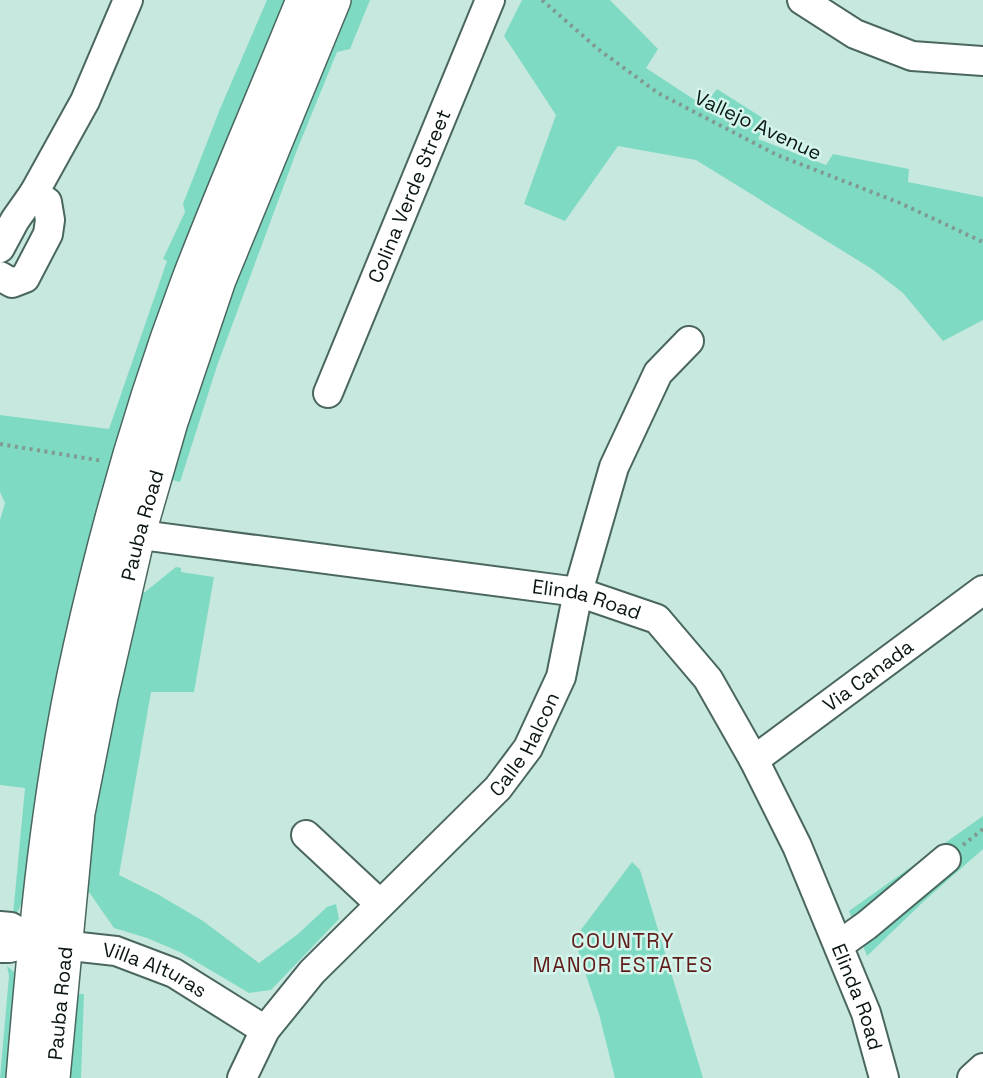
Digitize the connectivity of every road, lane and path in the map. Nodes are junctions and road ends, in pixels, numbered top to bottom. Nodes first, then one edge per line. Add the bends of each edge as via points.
1 (128, 0) edge
2 (303, 0) edge
3 (334, 0) edge
4 (490, 0) edge
5 (542, 0) edge
6 (802, 0) edge
7 (983, 61) edge
8 (34, 193) junction
9 (983, 242) edge
10 (0, 248) edge
11 (0, 276) edge
12 (689, 341) dead end
13 (328, 393) dead end
14 (0, 444) edge
15 (128, 465) junction
16 (124, 533) junction
17 (983, 590) edge
18 (578, 592) junction
19 (754, 760) junction
20 (306, 835) dead end
21 (945, 859) dead end
22 (380, 904) junction
23 (0, 926) edge
24 (50, 943) junction
25 (839, 945) junction
26 (0, 948) edge
27 (265, 1030) junction
28 (983, 1068) edge
29 (23, 1078) edge
30 (53, 1078) edge
31 (242, 1078) edge
32 (884, 1078) edge
33 (972, 1078) edge

1 - 8 street via 85,101
2 - 15 main road, Pauba Road via 187,284
3 - 16 main road, Pauba Road via 219,280 171,422
4 - 13 street, Colina Verde Street
5 - 9 path, Vallejo Avenue via 598,49 658,93 777,154 900,203
6 - 7 street via 855,34 912,56
8 - 10 street
8 - 11 street via 47,202 48,234 25,278 12,283
12 - 18 street, Calle Halcon via 657,373 614,467
14 - 15 path
15 - 16 main road, Pauba Road
16 - 18 street, Elinda Road
16 - 24 main road, Pauba Road via 80,649 64,729 47,837
17 - 19 street, Via Canada
18 - 19 street, Elinda Road via 657,619 708,679
18 - 22 street, Calle Halcon via 561,677 528,748 498,788
19 - 25 street, Elinda Road via 797,846
20 - 22 street
21 - 25 street
22 - 27 street, Calle Halcon via 312,972
23 - 24 street
24 - 26 street
24 - 27 street, Villa Alturas via 116,951 174,973
24 - 29 main road, Pauba Road
24 - 30 main road, Pauba Road
25 - 32 street, Elinda Road via 866,1013
27 - 31 street, Calle Halcon
28 - 33 street

